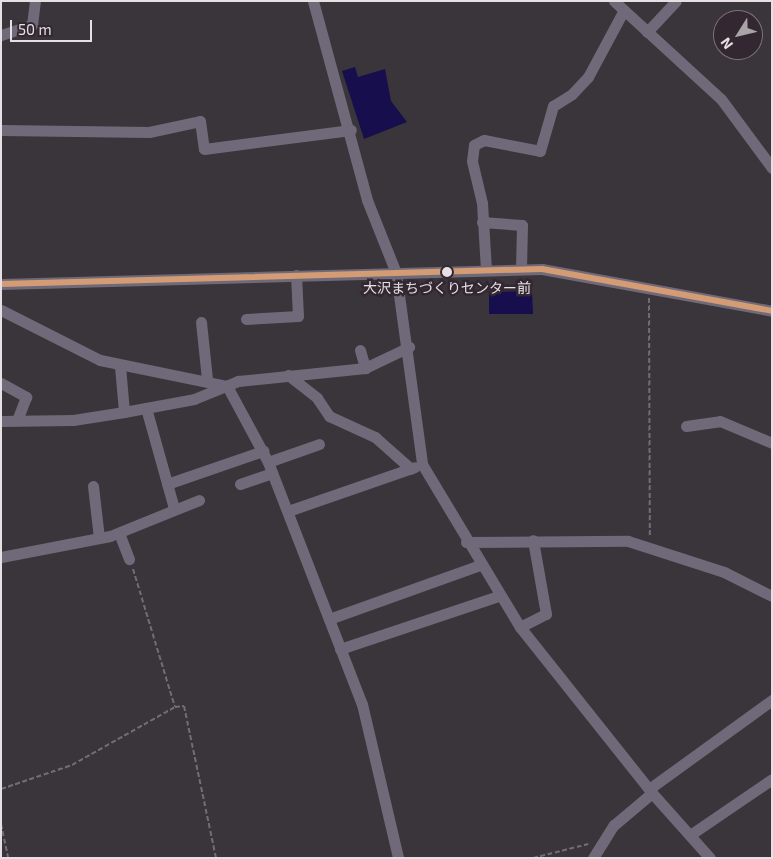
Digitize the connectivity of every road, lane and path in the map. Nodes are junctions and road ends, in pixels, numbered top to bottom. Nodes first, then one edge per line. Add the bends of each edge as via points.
1 (35, 1) edge
2 (313, 1) edge
3 (614, 1) edge
4 (676, 1) edge
5 (624, 10) junction
6 (647, 32) junction
7 (1, 35) edge
8 (1, 130) edge
9 (351, 130) junction
10 (772, 168) edge
11 (482, 222) junction
12 (521, 269) junction
13 (486, 270) junction
14 (396, 273) junction
15 (296, 275) junction
16 (1, 284) edge
17 (648, 294) junction
18 (1, 310) edge
19 (772, 311) edge
20 (246, 319) dead end
21 (201, 322) dead end
22 (409, 347) junction
23 (360, 350) dead end
24 (120, 366) junction
25 (365, 368) junction
26 (288, 376) junction
27 (207, 379) junction
28 (1, 383) edge
29 (228, 386) junction
30 (146, 408) junction
31 (124, 412) junction
32 (1, 420) edge
33 (18, 420) junction
34 (686, 426) dead end
35 (772, 443) edge
36 (319, 444) dead end
37 (262, 451) junction
38 (268, 462) junction
39 (422, 464) junction
40 (410, 469) junction
41 (272, 473) junction
42 (167, 484) junction
43 (240, 484) dead end
44 (93, 486) dead end
45 (199, 500) dead end
46 (174, 508) junction
47 (288, 511) junction
48 (120, 533) junction
49 (99, 538) junction
50 (533, 540) junction
51 (466, 542) junction
52 (650, 546) junction
53 (1, 557) edge
54 (129, 559) joint
55 (480, 565) junction
56 (498, 596) junction
57 (772, 596) edge
58 (329, 619) junction
59 (520, 627) junction
60 (340, 649) junction
61 (772, 700) edge
62 (175, 707) junction
63 (772, 779) edge
64 (1, 789) edge
65 (651, 791) junction
66 (1, 824) edge
67 (690, 835) junction
68 (600, 842) junction
69 (8, 858) edge
70 (216, 858) edge
71 (398, 858) edge
72 (534, 858) edge
73 (593, 858) edge
74 (710, 858) edge

1 - 7 street via 32,25
2 - 9 street
3 - 5 street
4 - 6 street
5 - 6 street
5 - 11 street via 588,77 572,94 552,106 540,151 484,140 474,145 472,161
6 - 10 street via 721,99
8 - 9 street via 149,132 200,121 204,149
9 - 14 street via 368,200
11 - 12 street via 522,225
11 - 13 street
12 - 13 street
12 - 17 street
13 - 14 street
14 - 15 street
14 - 22 street
15 - 16 street
15 - 20 street via 298,316 282,322
17 - 19 street
17 - 52 path
18 - 24 street
21 - 27 street
22 - 25 street
22 - 39 street
23 - 25 street
24 - 27 street
24 - 31 street
25 - 26 street
26 - 29 street
26 - 40 street via 317,398 330,416 375,438
27 - 29 street
28 - 33 street via 26,397
29 - 30 street via 194,399
29 - 37 street
30 - 31 street
30 - 42 street
31 - 33 street via 74,420
32 - 33 street
34 - 35 street via 720,421
36 - 38 street via 300,446
37 - 38 street
37 - 42 street
38 - 41 street
39 - 40 street
39 - 51 street
40 - 47 street
41 - 43 street
41 - 47 street
42 - 46 street
44 - 49 street
45 - 46 street
46 - 48 street
47 - 58 street
48 - 49 street
48 - 54 street
49 - 53 street
50 - 51 street
50 - 52 street via 628,541
50 - 59 street via 546,614
51 - 55 street
52 - 57 street via 724,572
54 - 62 path
55 - 56 street
55 - 58 street
56 - 59 street
56 - 60 street
58 - 60 street
59 - 65 street
60 - 71 street via 362,704
61 - 65 street
62 - 64 path via 72,765
62 - 70 path via 184,706
63 - 67 street
65 - 67 street
65 - 68 street
66 - 69 path
67 - 74 street
68 - 72 path
68 - 73 street

